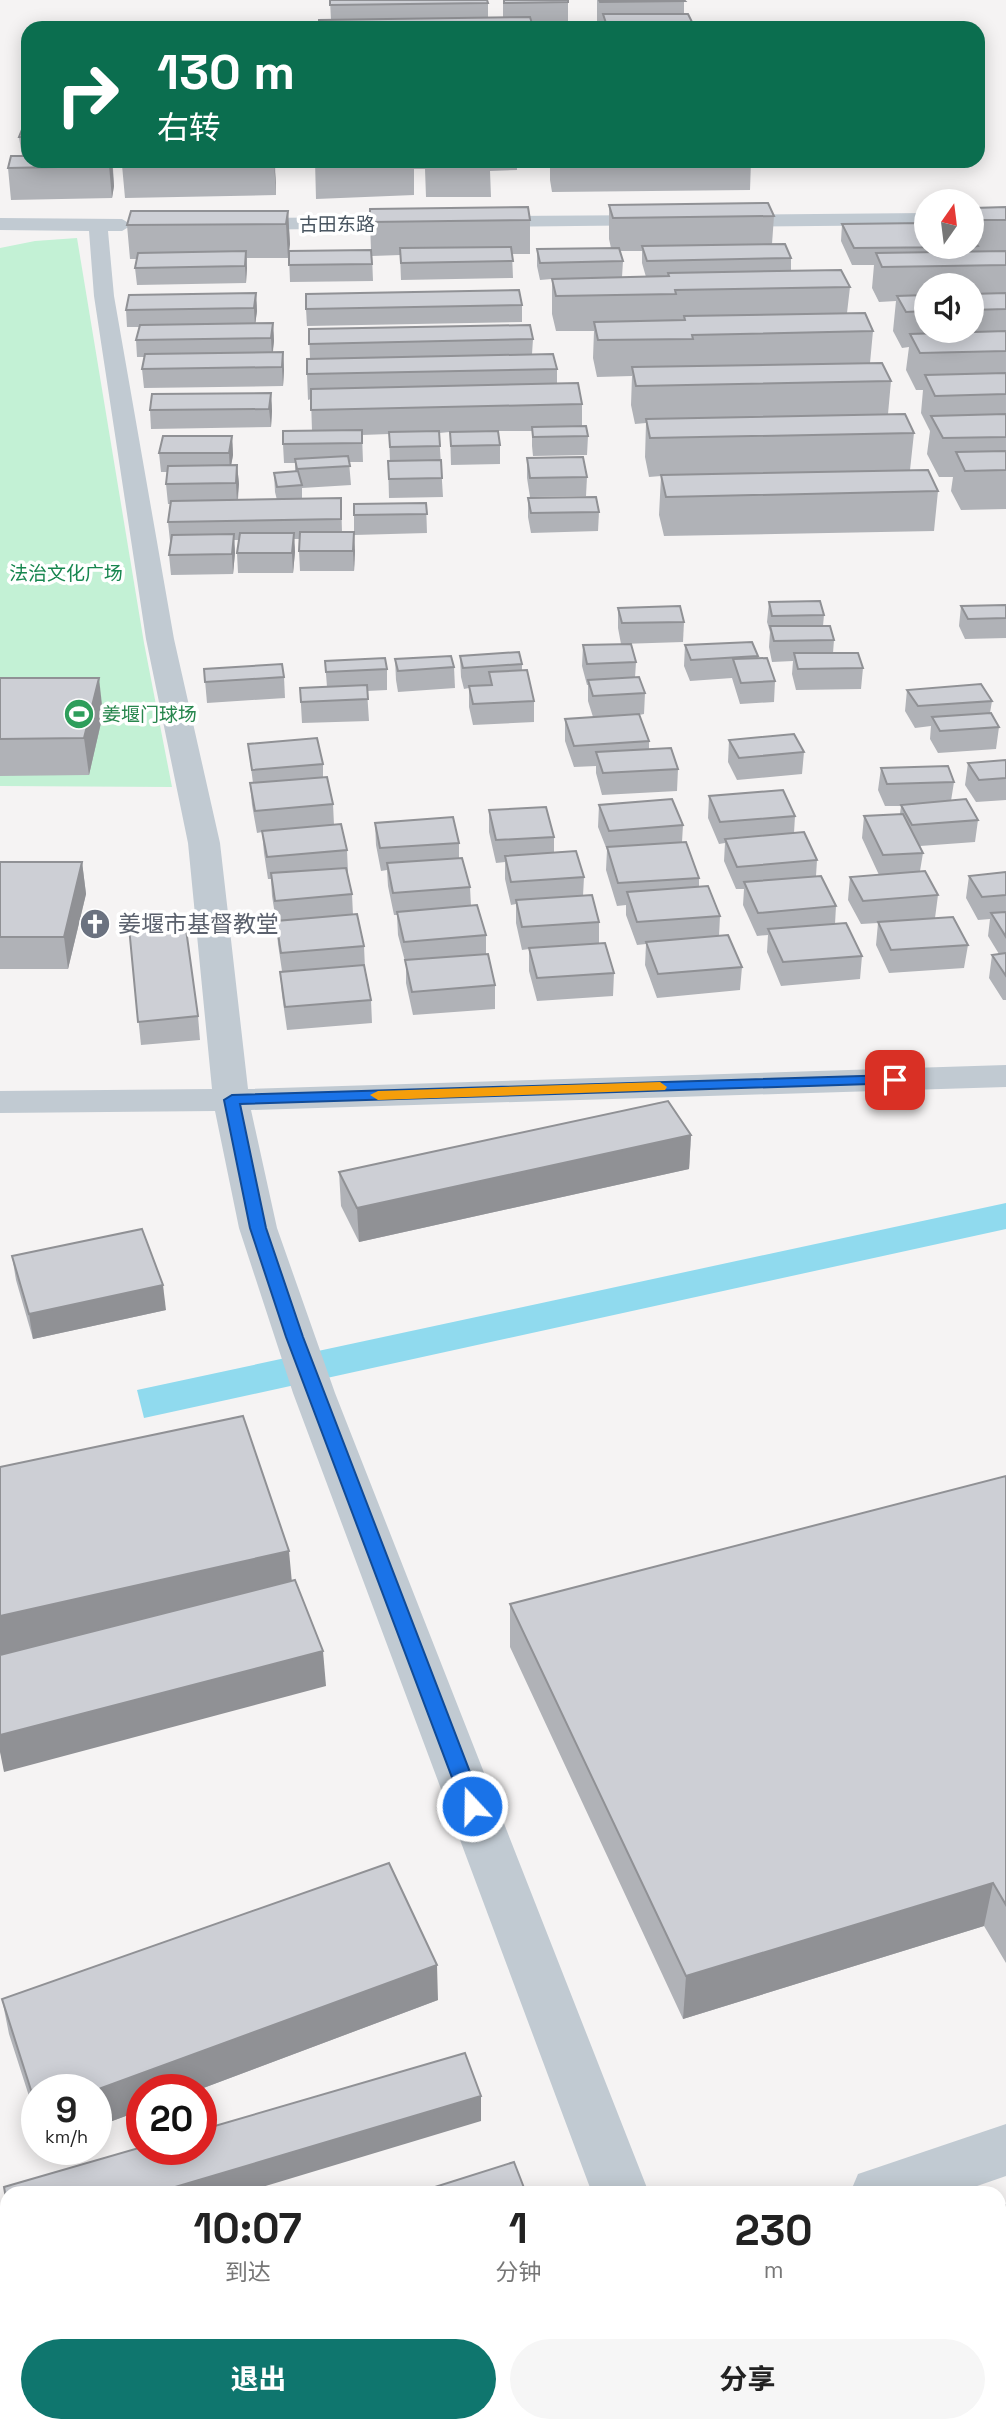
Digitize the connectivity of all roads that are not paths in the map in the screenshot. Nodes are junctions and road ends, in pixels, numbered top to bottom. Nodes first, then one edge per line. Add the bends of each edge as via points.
1 (914, 219) edge
2 (674, 221) dead end
3 (702, 221) dead end
4 (0, 224) edge
5 (219, 224) edge
6 (98, 225) junction
7 (138, 225) edge
8 (1006, 1076) edge
9 (232, 1100) junction
10 (0, 1102) edge
11 (1006, 2150) edge
12 (618, 2186) edge
13 (899, 2186) edge

1 - 3 street
2 - 5 street, 古田东路
4 - 6 street
6 - 7 street
6 - 9 street via 104,296 160,639 204,844
8 - 9 street
9 - 10 street
9 - 12 street via 258,1228 294,1337
11 - 13 street

